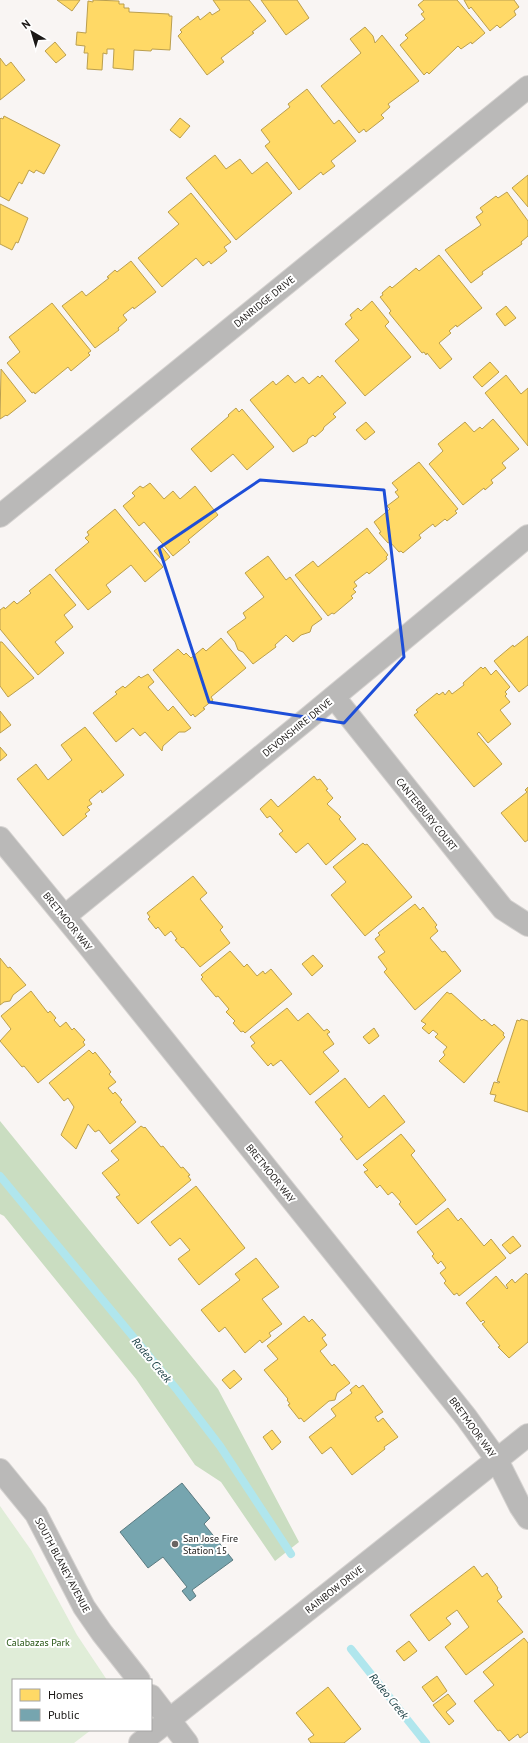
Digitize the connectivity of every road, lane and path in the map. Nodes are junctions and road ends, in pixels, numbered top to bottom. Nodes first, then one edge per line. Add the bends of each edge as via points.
1 (528, 87) edge
2 (0, 516) edge
3 (528, 536) edge
4 (334, 697) junction
5 (0, 838) edge
6 (65, 916) junction
7 (528, 925) edge
8 (528, 1435) edge
9 (497, 1460) junction
10 (0, 1470) edge
11 (528, 1518) edge
12 (138, 1679) edge
13 (152, 1697) edge
14 (170, 1720) junction
15 (140, 1743) edge
16 (187, 1743) edge

1 - 2 street, DANRIDGE DRIVE
3 - 4 street, DEVONSHIRE DRIVE
4 - 6 street, DEVONSHIRE DRIVE
4 - 7 street, CANTERBURY COURT via 503,908
5 - 6 street, BRETMOOR WAY
6 - 9 street, BRETMOOR WAY via 465,1415
8 - 9 street, RAINBOW DRIVE
9 - 11 street, BRETMOOR WAY
9 - 14 street, RAINBOW DRIVE
10 - 12 street, SOUTH BLANEY AVENUE via 36,1514 84,1607
13 - 14 street
14 - 15 street, RAINBOW DRIVE
14 - 16 street

